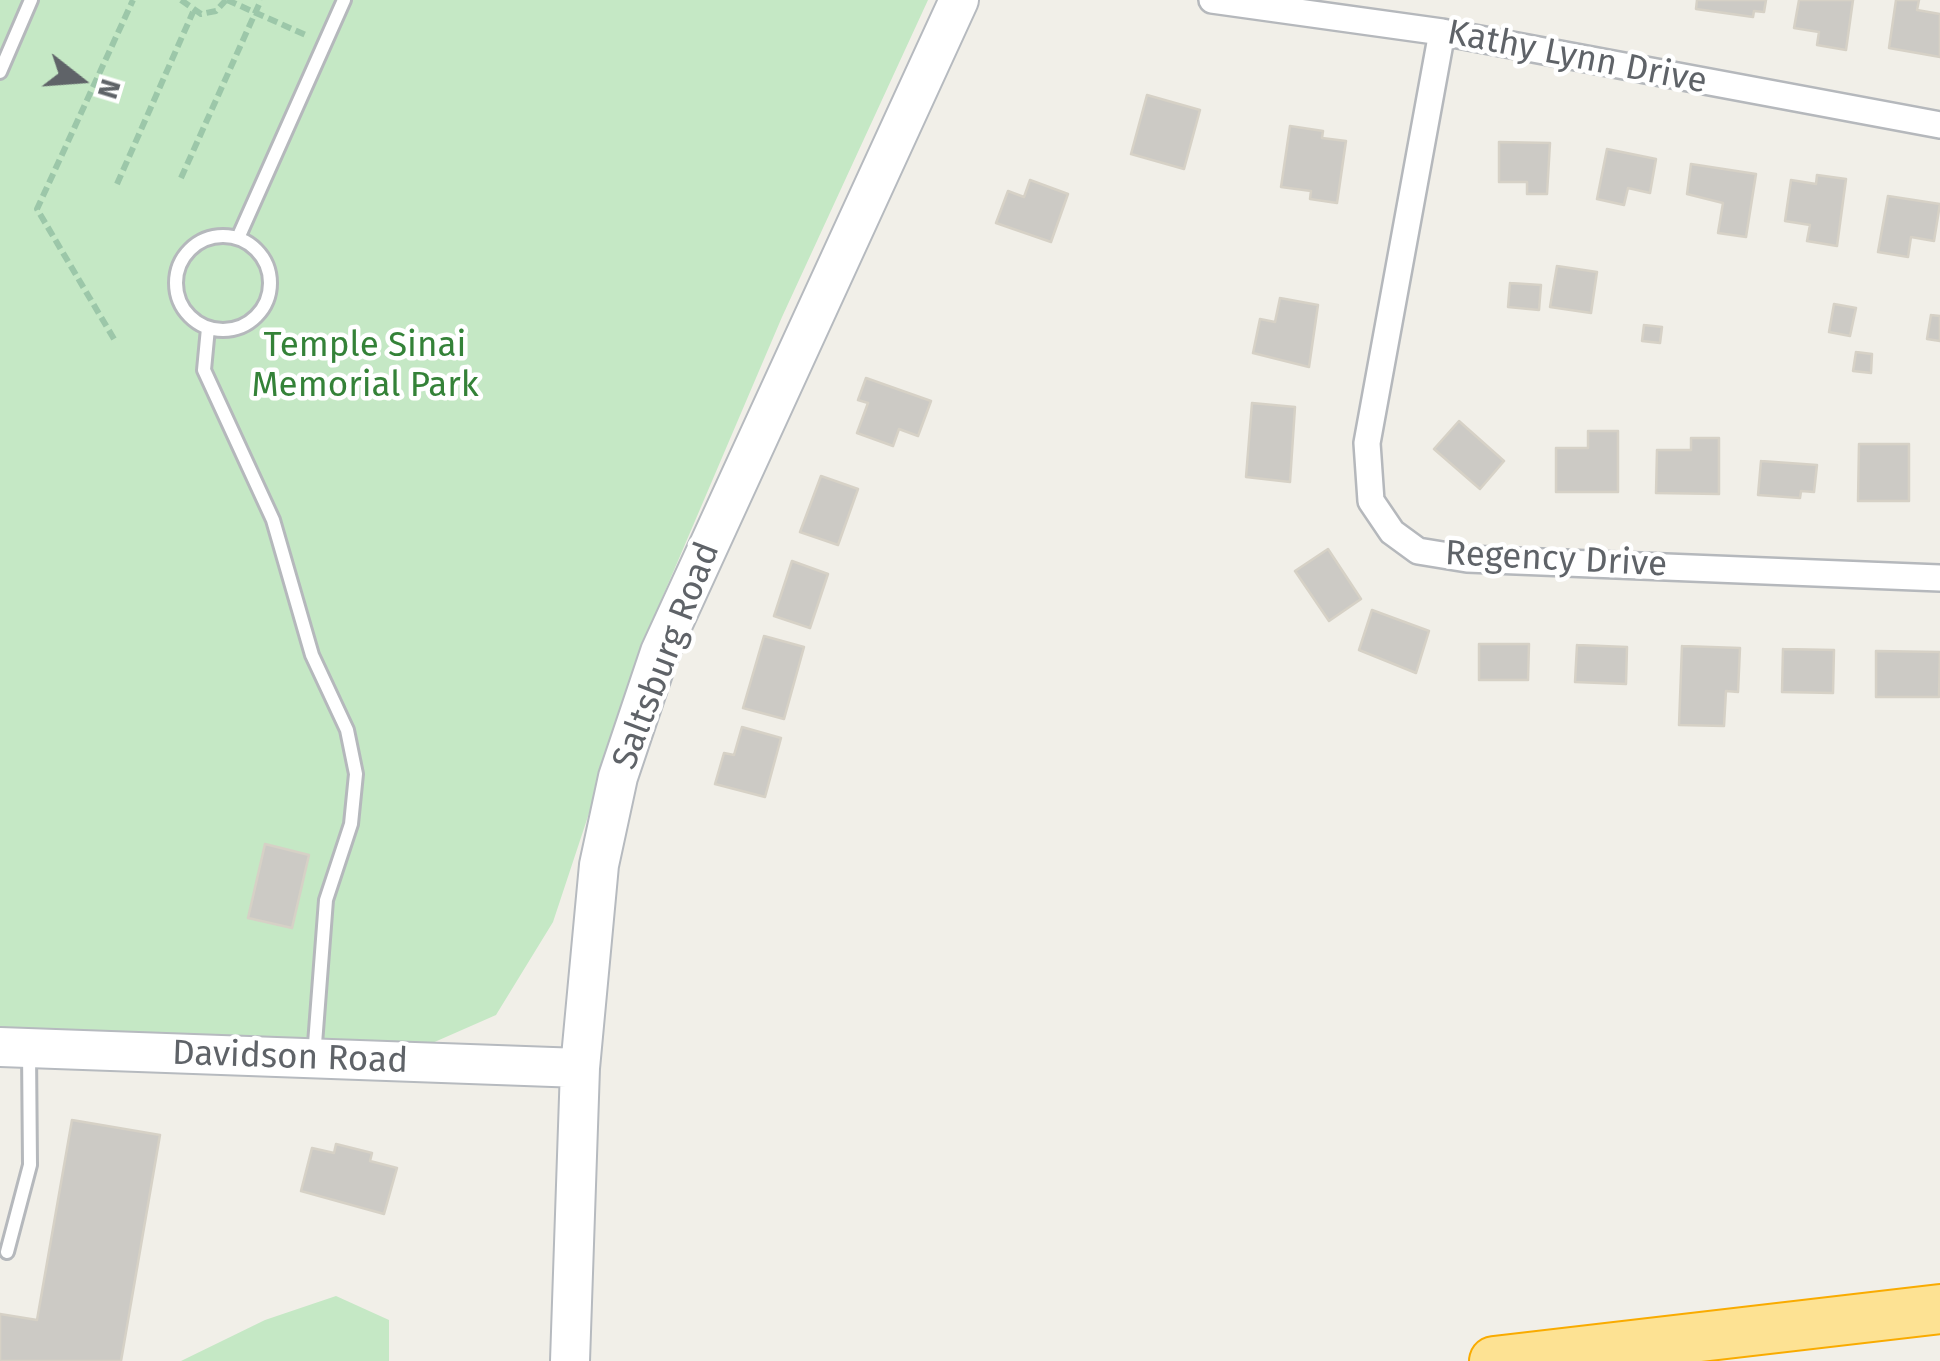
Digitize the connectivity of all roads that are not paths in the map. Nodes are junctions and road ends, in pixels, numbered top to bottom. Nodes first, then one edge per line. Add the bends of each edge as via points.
1 (31, 0) edge
2 (344, 0) edge
3 (959, 0) edge
4 (1212, 0) edge
5 (1442, 32) junction
6 (0, 72) edge
7 (1940, 124) edge
8 (238, 238) junction
9 (208, 328) junction
10 (1940, 578) edge
11 (14, 1048) edge
12 (314, 1060) junction
13 (580, 1068) junction
14 (8, 1252) dead end
15 (1940, 1309) edge
16 (570, 1361) edge
17 (1494, 1361) edge

1 - 6 lane
2 - 8 lane
3 - 13 main road, Saltsburg Road via 660,652 618,777 599,865
4 - 5 street, Kathy Lynn Drive
5 - 7 street, Kathy Lynn Drive
5 - 10 street, Regency Drive via 1368,442 1371,501 1392,532 1418,550 1466,559
8 - 9 lane via 202,240 178,268 181,304
8 - 9 lane via 266,262 268,298 245,326
9 - 12 lane via 204,370 273,520 312,655 347,730 356,774 351,824 326,900
11 - 12 main road, Davidson Road
11 - 14 lane via 30,1164
12 - 13 main road, Davidson Road
13 - 16 main road, Saltsburg Road
15 - 17 highway

